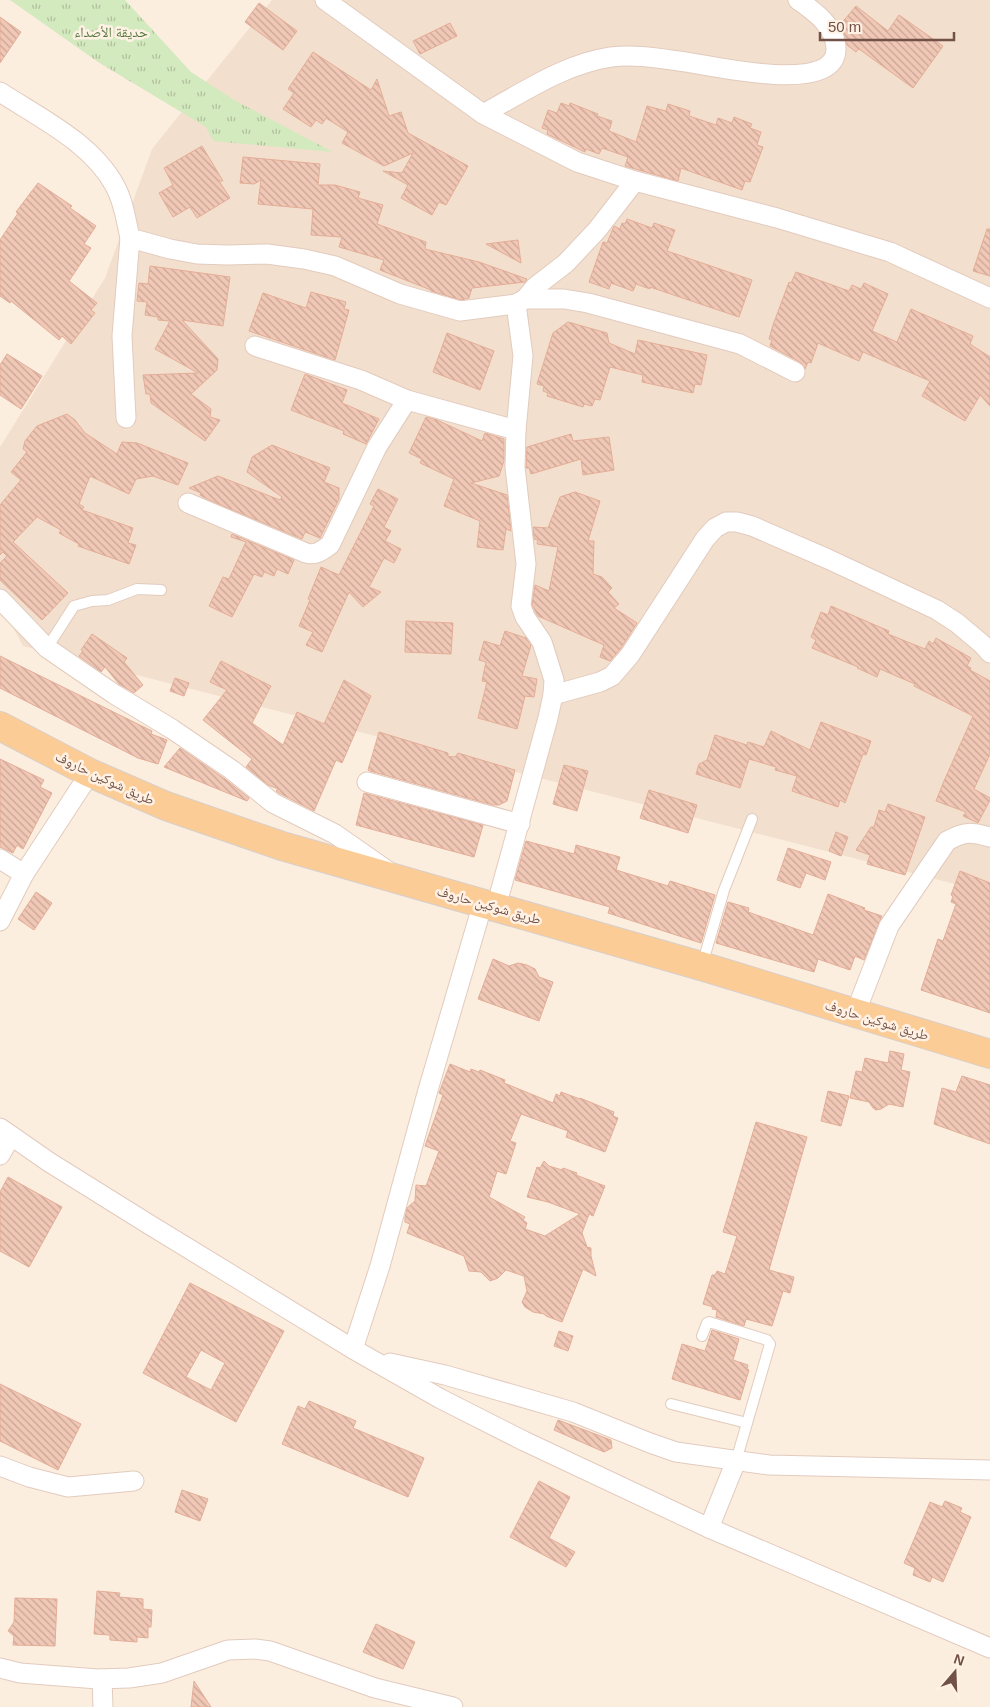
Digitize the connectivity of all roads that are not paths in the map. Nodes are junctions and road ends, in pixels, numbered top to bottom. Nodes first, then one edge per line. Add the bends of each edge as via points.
1 (325, 0) edge
2 (798, 0) edge
3 (0, 92) edge
4 (483, 114) junction
5 (635, 181) junction
6 (130, 238) junction
7 (990, 298) edge
8 (521, 301) junction
9 (255, 346) dead end
10 (795, 372) dead end
11 (407, 400) junction
12 (126, 418) dead end
13 (516, 430) junction
14 (188, 503) dead end
15 (161, 590) dead end
16 (0, 599) edge
17 (47, 648) junction
18 (990, 653) edge
19 (553, 695) junction
20 (0, 726) edge
21 (90, 773) junction
22 (367, 782) dead end
23 (752, 819) dead end
24 (520, 824) junction
25 (990, 837) edge
26 (0, 859) edge
27 (24, 874) junction
28 (400, 879) junction
29 (490, 905) junction
30 (0, 921) edge
31 (701, 966) junction
32 (854, 1014) junction
33 (990, 1054) edge
34 (5, 1132) edge
35 (0, 1155) edge
36 (702, 1336) dead end
37 (353, 1349) junction
38 (372, 1359) junction
39 (671, 1404) dead end
40 (747, 1423) junction
41 (736, 1461) junction
42 (0, 1466) edge
43 (990, 1470) edge
44 (134, 1481) dead end
45 (709, 1528) junction
46 (990, 1648) edge
47 (0, 1668) edge
48 (102, 1678) junction
49 (103, 1707) edge
50 (452, 1707) edge

1 - 4 street
2 - 4 street via 822,19 836,43 833,59 820,71 797,75 767,74 681,61 613,57 565,70
3 - 6 street via 91,153 116,187
4 - 5 street via 577,162
5 - 7 street via 890,252
5 - 8 street via 566,263
6 - 8 street via 197,254 267,254 304,259 335,266 400,294 460,310
6 - 12 street via 122,336
8 - 10 street via 564,300 588,304 740,344
8 - 13 street via 523,356
9 - 11 street via 360,380
11 - 13 street
11 - 14 street via 377,447 330,545 318,553 306,553
13 - 19 street via 515,467 526,564 521,606 549,660 554,680
15 - 17 lane via 138,589 108,600 74,606
16 - 17 street
17 - 28 street via 114,694 172,728 274,803 335,834
18 - 19 street via 957,623 937,610 761,530 726,522 705,539 630,655 612,676
19 - 24 street
20 - 21 main road, طريق شوكين حاروف
21 - 27 street
21 - 28 main road, طريق شوكين حاروف via 166,806 282,846
22 - 24 street
23 - 31 lane via 724,890
24 - 29 street
25 - 32 street via 972,832 958,834 947,841 890,926
26 - 27 street
27 - 30 street
28 - 29 main road, طريق شوكين حاروف
29 - 31 main road, طريق شوكين حاروف
29 - 37 street via 428,1090 380,1266
31 - 32 main road, طريق شوكين حاروف
32 - 33 main road, طريق شوكين حاروف
34 - 35 street
34 - 37 street via 66,1173
36 - 40 lane via 709,1322 769,1342
37 - 38 street
38 - 41 street via 445,1375 573,1412 676,1452
38 - 45 street via 441,1399
39 - 40 lane
40 - 41 lane
41 - 43 street via 769,1465
41 - 45 street
42 - 44 street via 68,1487
45 - 46 street
47 - 48 street via 20,1673
48 - 49 street
48 - 50 street via 162,1673 228,1650 254,1649 270,1651 375,1688

